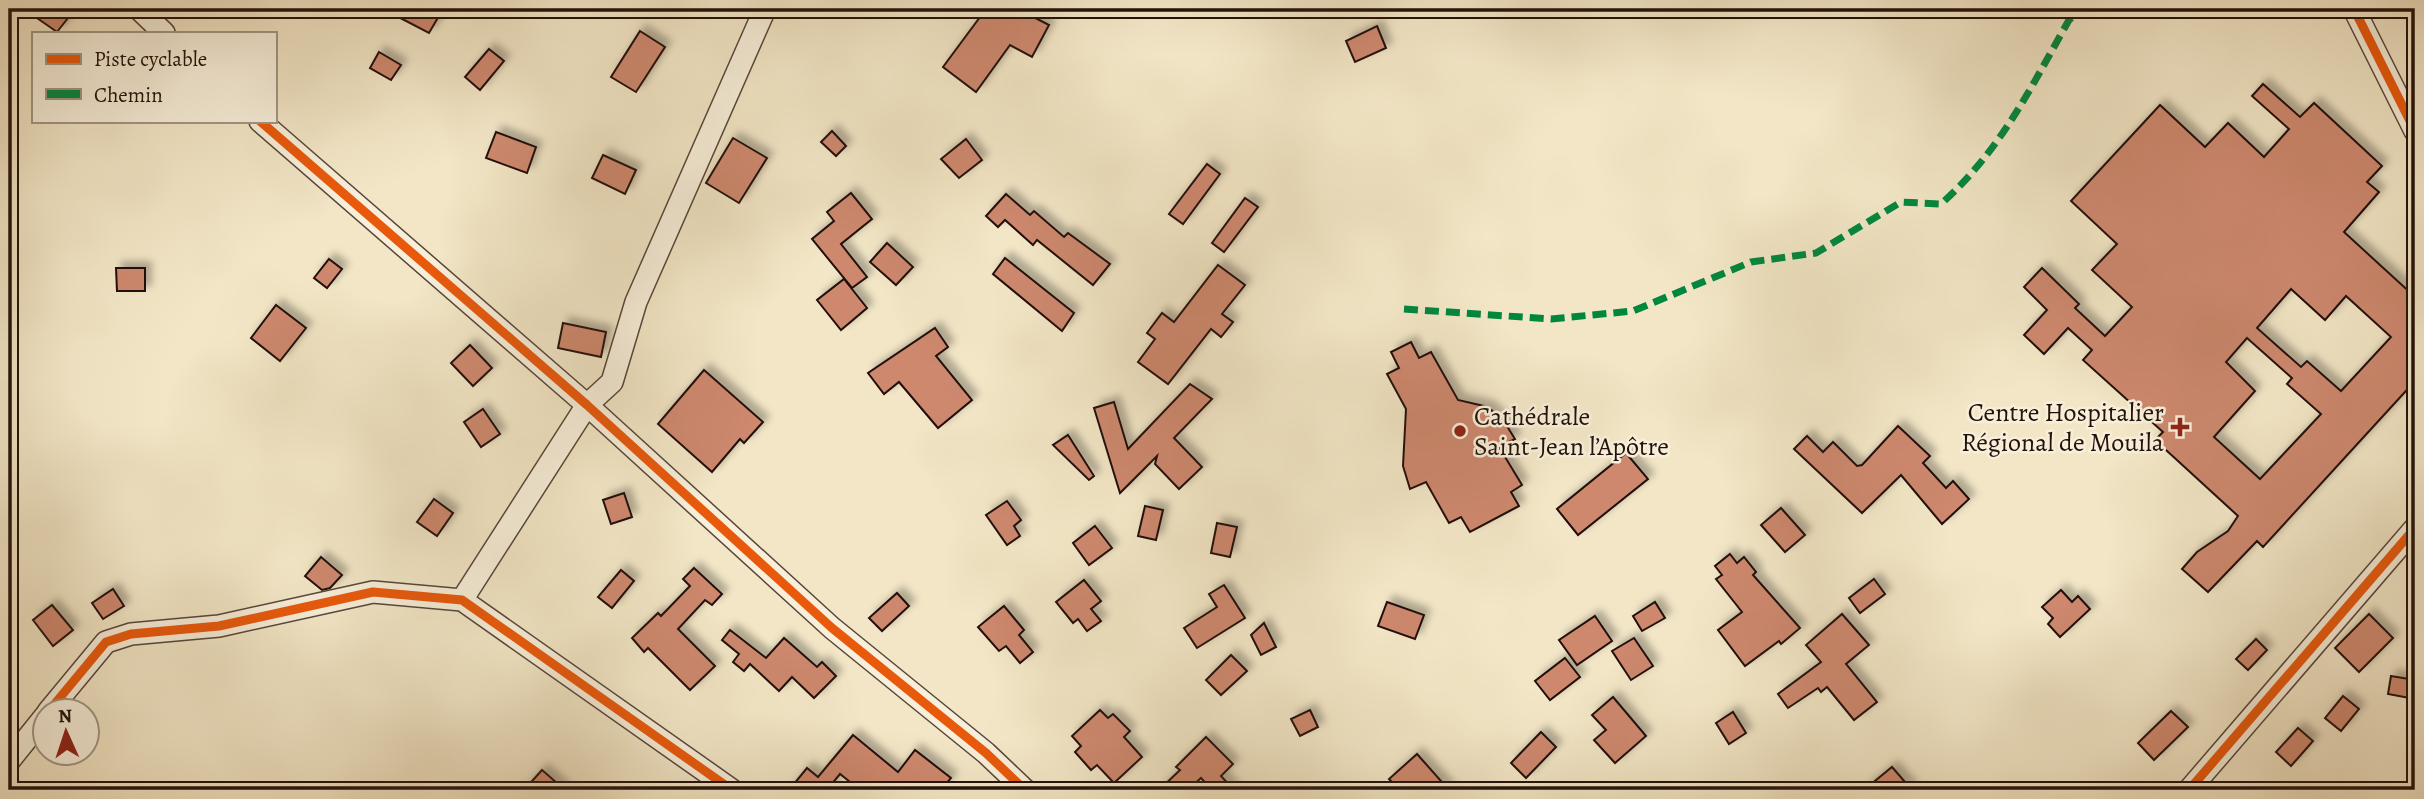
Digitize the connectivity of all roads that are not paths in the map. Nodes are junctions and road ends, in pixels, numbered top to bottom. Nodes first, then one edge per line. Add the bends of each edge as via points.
1 (139, 9) edge
2 (765, 9) edge
3 (2354, 9) edge
4 (163, 32) edge
5 (261, 122) edge
6 (2415, 131) edge
7 (587, 405) junction
8 (2415, 528) edge
9 (462, 600) junction
10 (59, 698) edge
11 (32, 732) edge
12 (9, 761) edge
13 (733, 790) edge
14 (1025, 790) edge
15 (2189, 790) edge

1 - 4 street
2 - 7 street via 636,302 612,382
3 - 6 street
5 - 7 street
7 - 9 street
7 - 14 street via 832,628
8 - 15 street
9 - 10 street via 373,592 219,625 131,634 106,642
9 - 13 street
11 - 12 street

